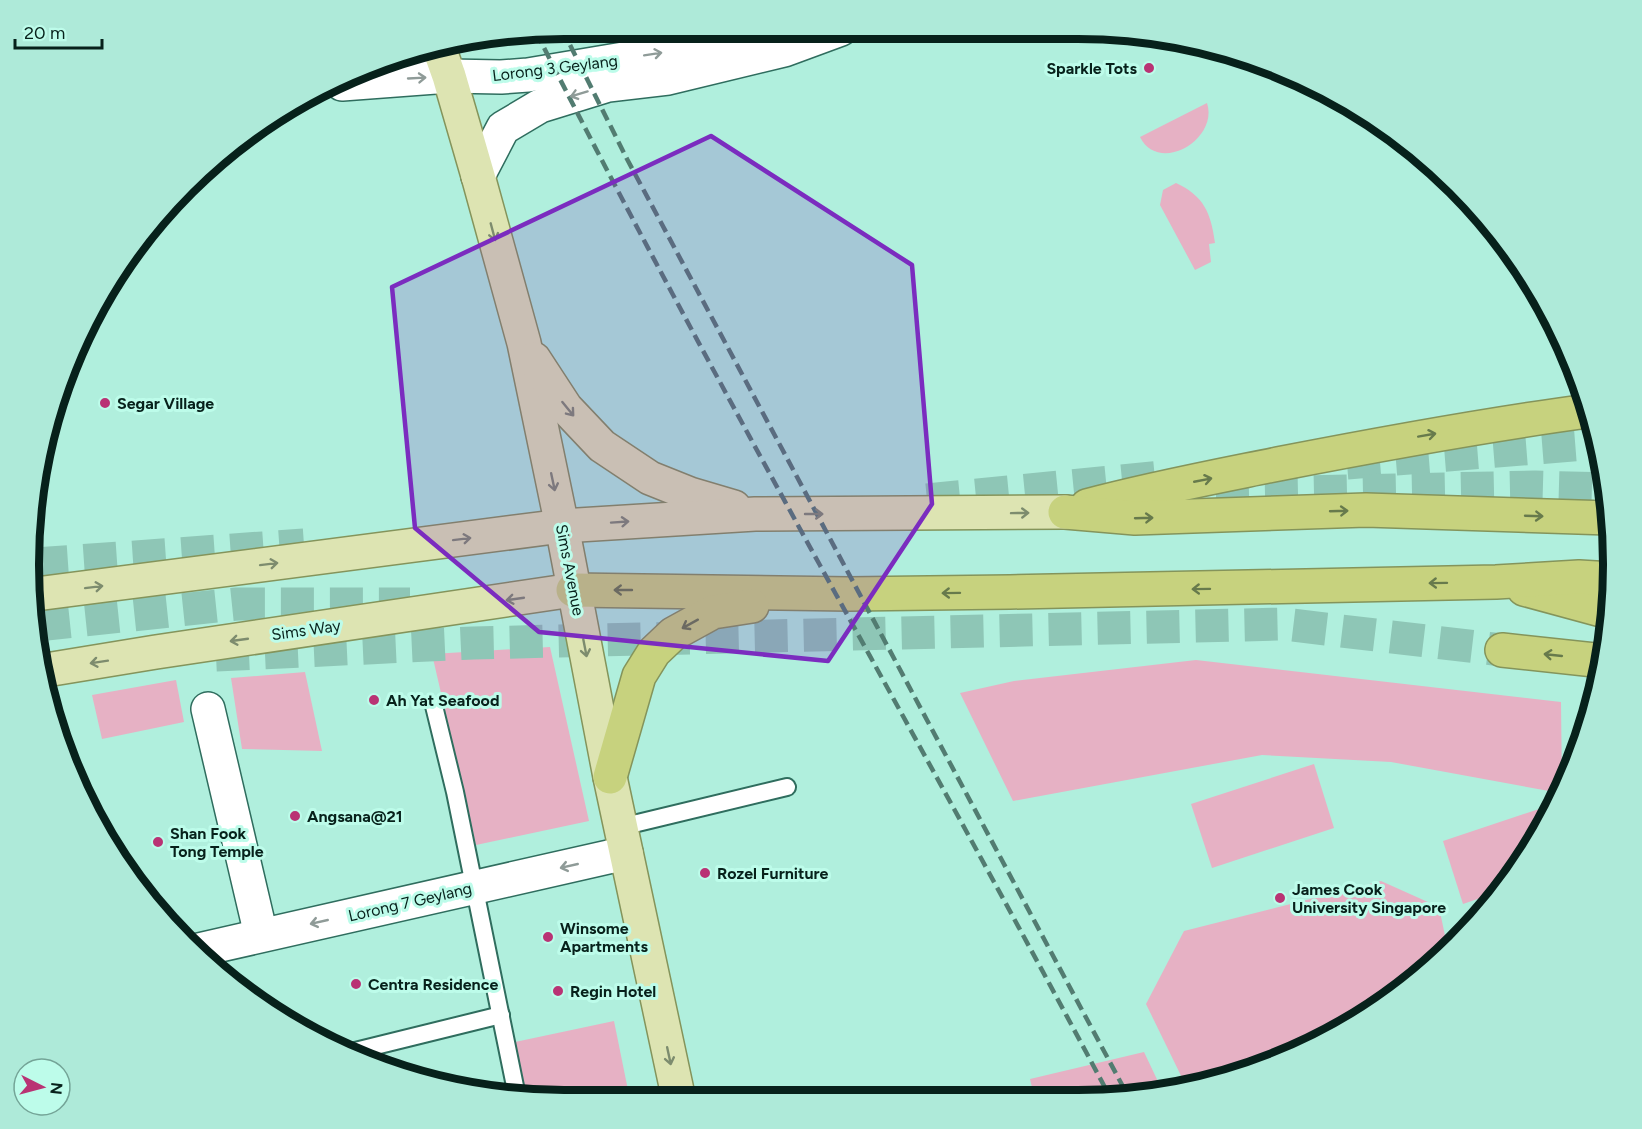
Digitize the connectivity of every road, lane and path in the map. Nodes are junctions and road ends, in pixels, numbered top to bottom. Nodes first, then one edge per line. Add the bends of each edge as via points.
1 (723, 39) edge
2 (809, 39) edge
3 (441, 54) edge
4 (449, 76) junction
5 (354, 83) edge
6 (478, 176) junction
7 (524, 343) junction
8 (1580, 412) edge
9 (1065, 512) junction
10 (755, 514) junction
11 (1601, 518) edge
12 (562, 526) junction
13 (1603, 578) edge
14 (1496, 582) junction
15 (573, 590) junction
16 (40, 594) edge
17 (849, 594) junction
18 (1601, 610) edge
19 (1502, 650) tunnel mouth
20 (1594, 660) edge
21 (50, 669) edge
22 (434, 706) dead end
23 (208, 709) dead end
24 (610, 777) junction
25 (788, 787) dead end
26 (624, 840) junction
27 (474, 887) junction
28 (261, 935) junction
29 (206, 948) edge
30 (501, 1016) junction
31 (362, 1049) edge
32 (515, 1088) edge
33 (677, 1090) edge

4 -> 1 street, Lorong 3 Geylang via 528,75
2 -> 6 street, Lorong 3 Geylang via 668,78 609,85 540,106 503,128
3 - 4 main road, Sims Avenue
5 -> 4 street, Lorong 3 Geylang
4 - 6 main road, Sims Avenue
6 -> 7 main road, Sims Avenue
7 -> 10 main road via 566,408 602,446 650,478
7 -> 12 main road, Sims Avenue
9 -> 8 highway via 1138,493 1370,446
10 -> 9 main road
9 -> 11 highway via 1135,519 1366,510
12 -> 10 main road
12 - 15 main road, Sims Avenue
16 -> 12 main road
13 - 14 highway
14 -> 17 highway
14 - 18 highway
17 -> 15 highway
15 -> 21 main road, Sims Way
15 -> 24 main road, Sims Avenue
17 -> 24 highway via 713,612 673,634 654,652 639,676
20 -> 19 highway
22 - 27 lane
23 - 28 street
24 - 26 main road, Sims Avenue
25 - 26 lane
26 -> 27 street, Lorong 7 Geylang
26 -> 33 main road, Sims Avenue
27 -> 28 street, Lorong 7 Geylang
27 - 30 lane
28 - 29 street, Lorong 7 Geylang
30 - 31 lane
30 - 32 lane

